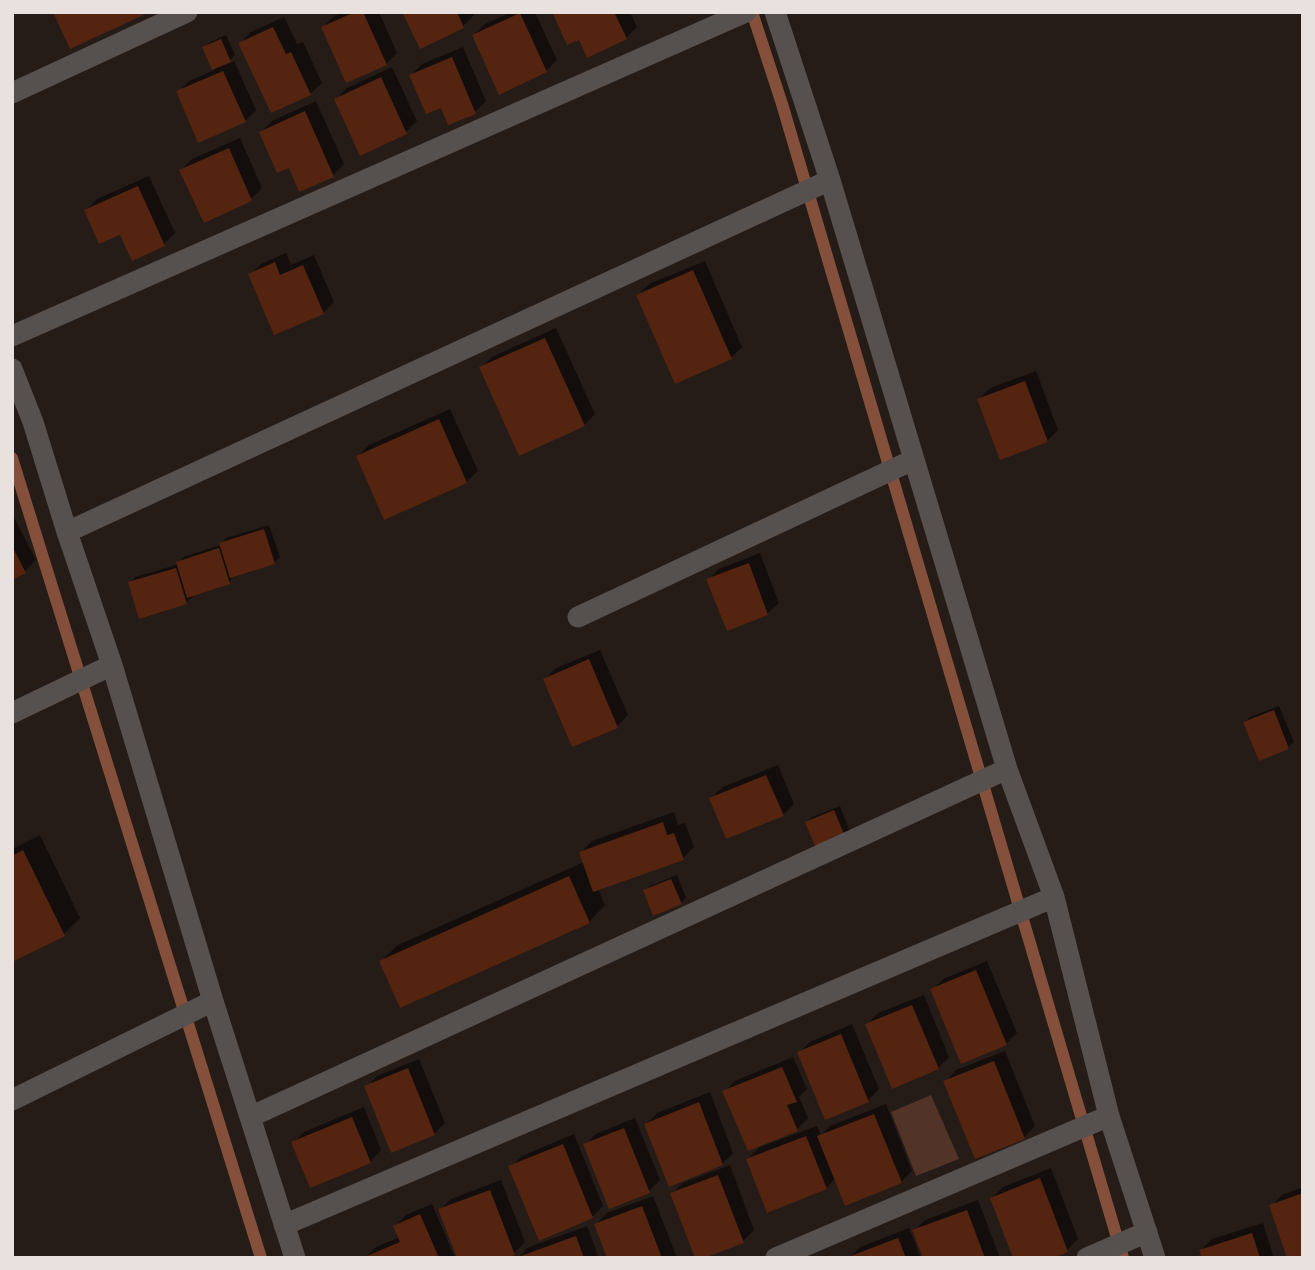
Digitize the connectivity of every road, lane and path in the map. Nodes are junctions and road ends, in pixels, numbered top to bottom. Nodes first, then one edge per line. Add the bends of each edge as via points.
1 (187, 12) edge
2 (746, 12) edge
3 (775, 12) edge
4 (12, 93) edge
5 (828, 181) junction
6 (12, 336) edge
7 (12, 369) edge
8 (912, 460) junction
9 (67, 532) junction
10 (578, 617) dead end
11 (112, 665) junction
12 (12, 713) edge
13 (1007, 769) junction
14 (1051, 898) junction
15 (195, 1010) junction
16 (12, 1100) edge
17 (1107, 1116) junction
18 (250, 1117) junction
19 (285, 1225) junction
20 (1146, 1233) junction
21 (1091, 1256) edge
22 (295, 1258) edge
23 (776, 1258) edge
24 (1155, 1258) edge

1 - 4 street
2 - 6 street
3 - 5 street
5 - 8 street
5 - 9 street
7 - 9 street
8 - 10 street
8 - 13 street
9 - 11 street
11 - 12 street
11 - 15 street
13 - 14 street
13 - 18 street
14 - 17 street
14 - 19 street
15 - 16 street
15 - 18 street
17 - 20 street
17 - 23 street
18 - 19 street
19 - 22 street
20 - 21 street
20 - 24 street

